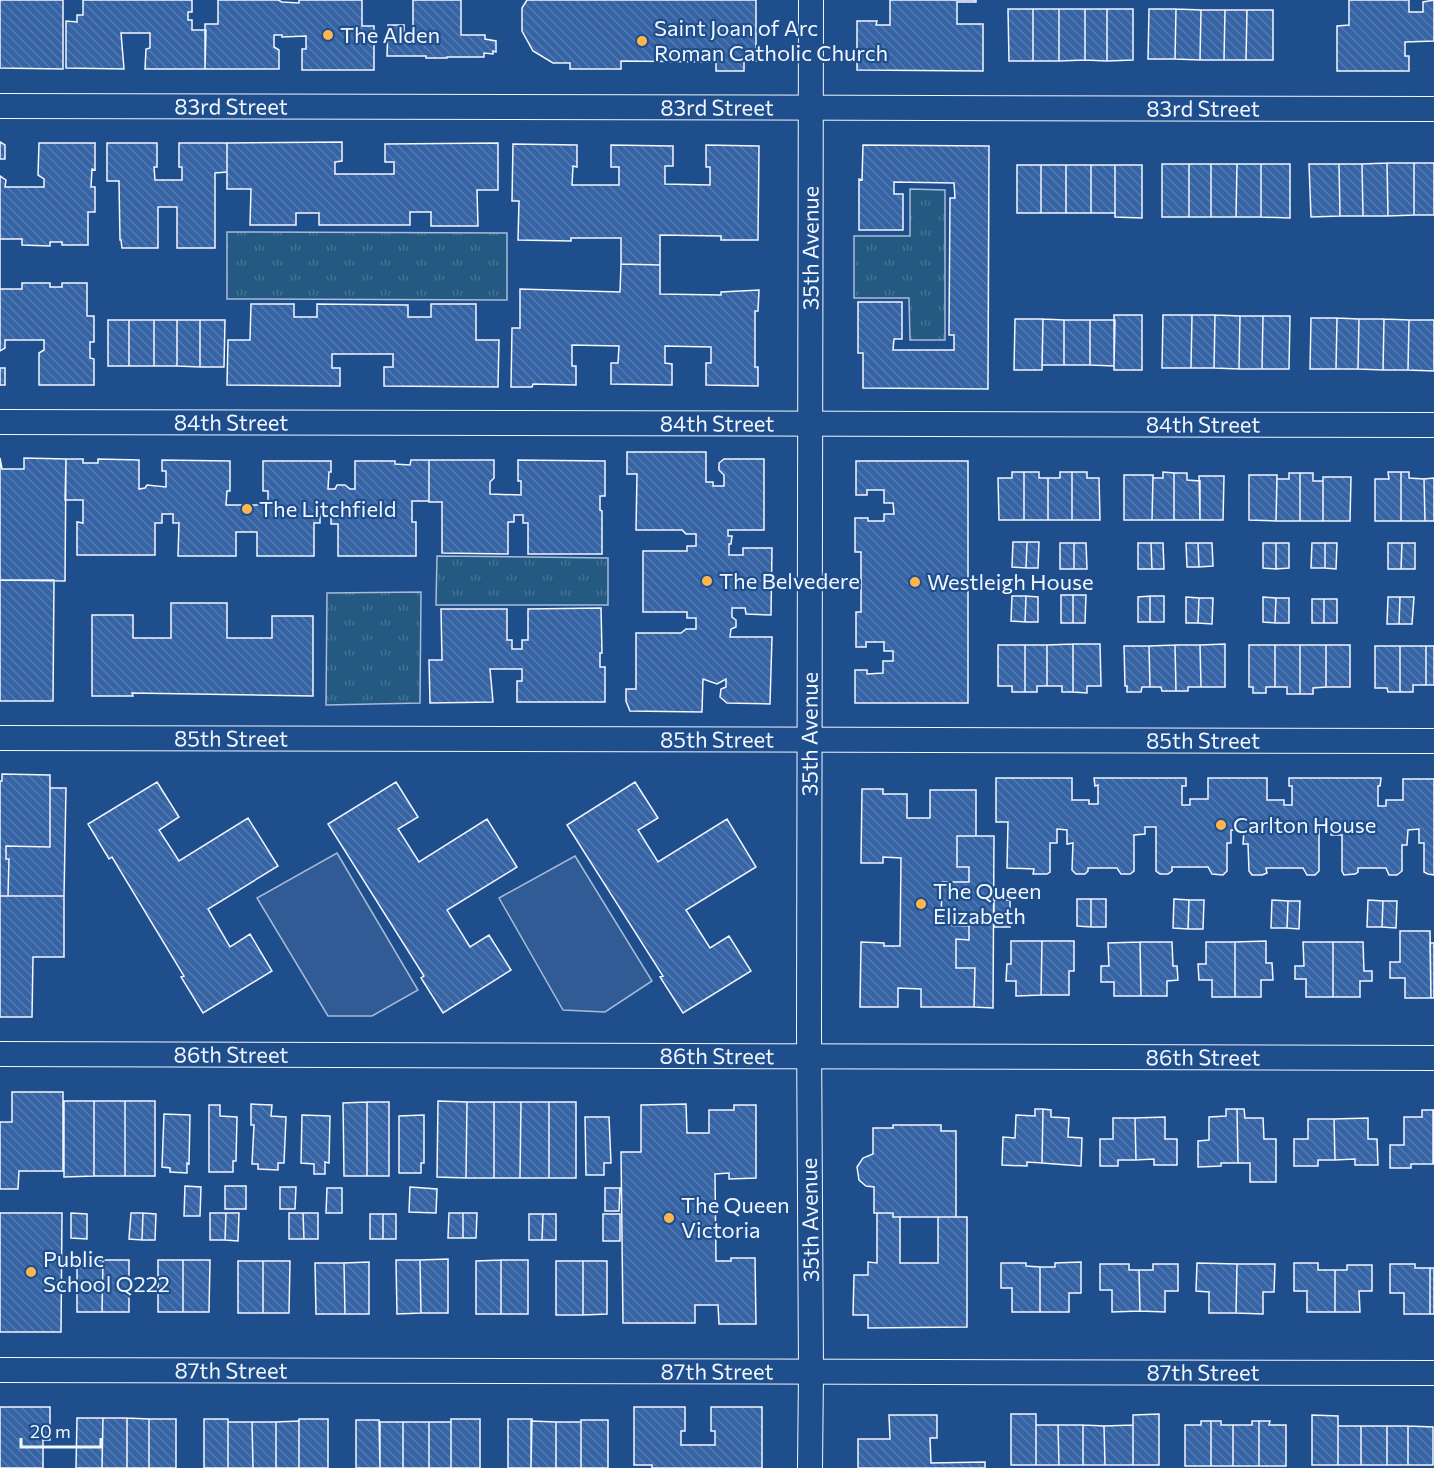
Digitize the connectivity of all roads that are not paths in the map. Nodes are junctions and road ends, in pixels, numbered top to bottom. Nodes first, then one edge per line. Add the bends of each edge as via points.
1 (811, 0) edge
2 (0, 106) edge
3 (810, 107) junction
4 (1434, 109) edge
5 (0, 422) edge
6 (809, 423) junction
7 (1434, 425) edge
8 (0, 738) edge
9 (809, 739) junction
10 (1434, 741) edge
11 (0, 1054) edge
12 (808, 1056) junction
13 (1434, 1058) edge
14 (0, 1370) edge
15 (812, 1372) junction
16 (1434, 1373) edge
17 (810, 1468) edge

1 - 3 street, 35th Avenue
2 - 3 street, 83rd Street
3 - 4 street, 83rd Street
3 - 6 street, 35th Avenue
5 - 6 street, 84th Street
6 - 7 street, 84th Street
6 - 9 street, 35th Avenue
8 - 9 street, 85th Street
9 - 10 street, 85th Street
9 - 12 street, 35th Avenue
11 - 12 street, 86th Street
12 - 13 street, 86th Street
12 - 15 street, 35th Avenue
14 - 15 street, 87th Street
15 - 16 street, 87th Street
15 - 17 street, 35th Avenue

